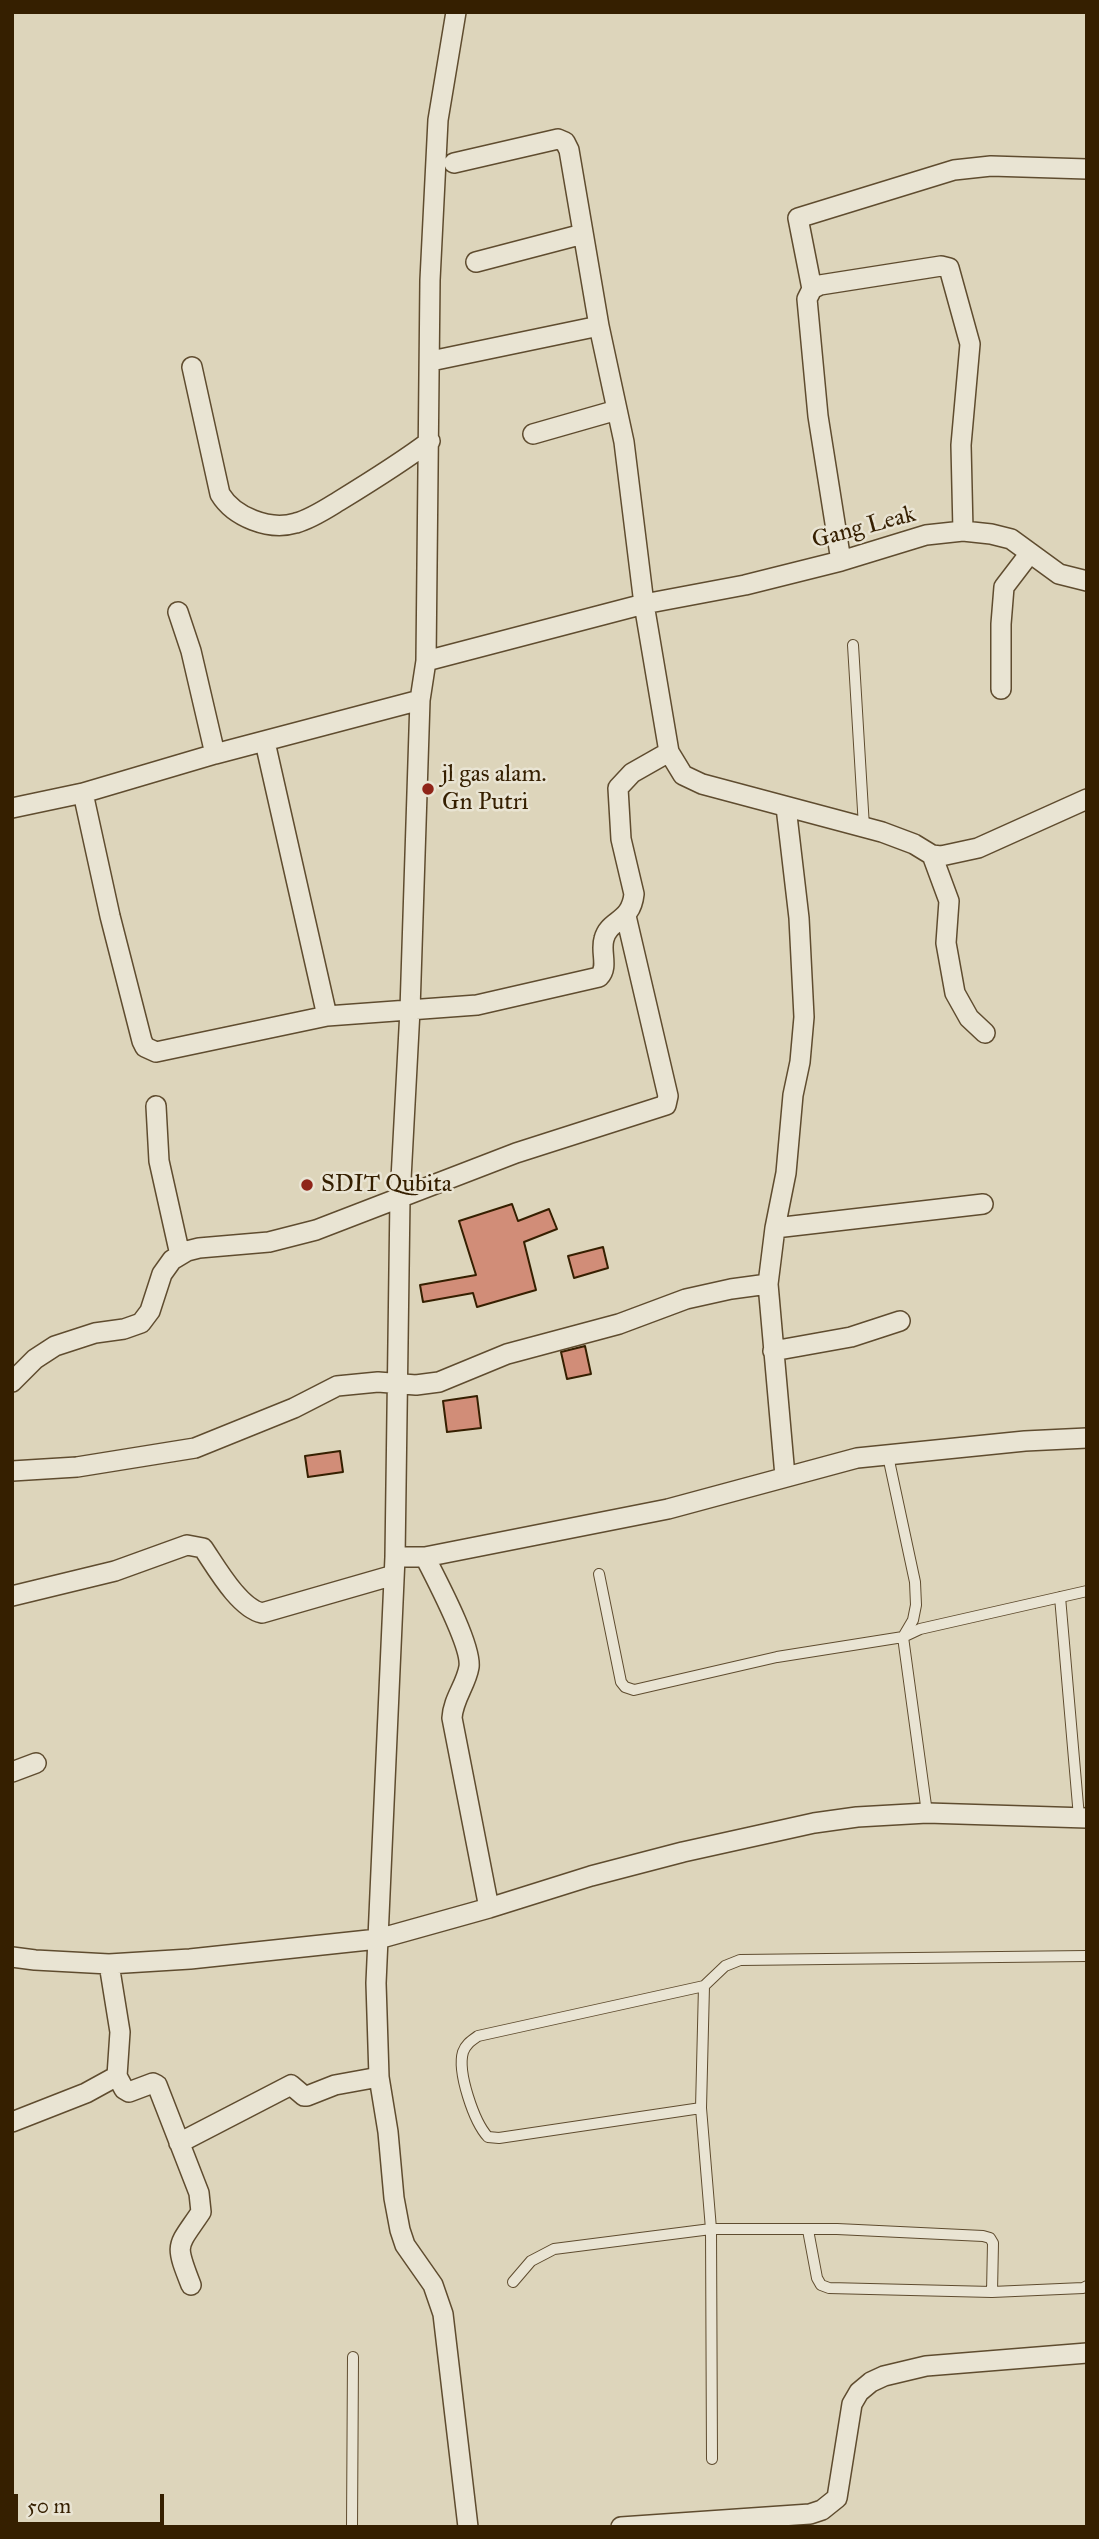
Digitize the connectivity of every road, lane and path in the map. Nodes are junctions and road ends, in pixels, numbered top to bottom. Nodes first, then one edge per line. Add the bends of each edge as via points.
1 (456, 12) edge
2 (454, 163) dead end
3 (1087, 169) edge
4 (583, 234) junction
5 (476, 262) dead end
6 (811, 289) junction
7 (599, 326) junction
8 (431, 361) junction
9 (192, 367) dead end
10 (617, 410) junction
11 (533, 434) dead end
12 (430, 441) junction
13 (963, 531) junction
14 (1030, 553) junction
15 (841, 561) junction
16 (1087, 581) edge
17 (644, 604) junction
18 (178, 612) dead end
19 (853, 645) dead end
20 (426, 661) junction
21 (1001, 689) dead end
22 (420, 700) junction
23 (265, 741) junction
24 (669, 752) junction
25 (215, 754) junction
26 (83, 793) junction
27 (1087, 799) edge
28 (786, 807) junction
29 (12, 808) edge
30 (864, 827) junction
31 (932, 855) junction
32 (626, 916) junction
33 (410, 1010) junction
34 (327, 1016) junction
35 (985, 1033) dead end
36 (156, 1106) dead end
37 (400, 1198) junction
38 (983, 1204) dead end
39 (775, 1228) junction
40 (180, 1255) junction
41 (768, 1284) junction
42 (900, 1321) dead end
43 (772, 1351) junction
44 (12, 1382) edge
45 (399, 1384) junction
46 (1087, 1438) edge
47 (888, 1455) junction
48 (12, 1471) edge
49 (785, 1476) junction
50 (425, 1557) junction
51 (395, 1566) junction
52 (599, 1574) dead end
53 (1087, 1591) edge
54 (12, 1596) edge
55 (1060, 1597) junction
56 (903, 1637) junction
57 (36, 1763) dead end
58 (12, 1772) edge
59 (927, 1813) junction
60 (1083, 1817) edge
61 (489, 1908) junction
62 (378, 1939) junction
63 (1087, 1956) edge
64 (12, 1957) edge
65 (109, 1964) junction
66 (704, 1986) junction
67 (117, 2076) junction
68 (379, 2077) junction
69 (701, 2108) junction
70 (12, 2122) edge
71 (179, 2143) junction
72 (711, 2229) junction
73 (808, 2230) junction
74 (513, 2282) dead end
75 (191, 2285) dead end
76 (1087, 2286) edge
77 (992, 2292) junction
78 (1087, 2353) edge
79 (353, 2357) dead end
80 (712, 2459) dead end
81 (352, 2527) edge
82 (468, 2527) edge
83 (621, 2527) edge

1 - 8 street via 438,120
2 - 4 street via 551,140 565,142
3 - 6 street via 991,166 954,170 798,218
4 - 5 street
4 - 7 street
6 - 13 street via 949,268 970,344 961,445
6 - 15 street via 807,299 818,416
7 - 8 street
7 - 10 street
8 - 12 street
9 - 12 street via 220,494 226,505 254,520 288,525 307,519
10 - 11 street
10 - 17 street
12 - 20 street
13 - 14 street, Gang Leak via 1011,539
13 - 15 street, Gang Leak via 926,536
14 - 16 street, Gang Leak via 1059,574
14 - 21 street via 1004,587
15 - 17 street, Gang Leak
17 - 20 street, Gang Leak
17 - 24 street
18 - 25 street
19 - 30 lane
20 - 22 street
22 - 23 street
22 - 33 street
23 - 25 street
23 - 34 street
24 - 28 street via 678,770 691,779
24 - 32 street via 632,773 618,788 621,839 634,894
25 - 26 street
26 - 29 street
26 - 34 street via 145,1047 165,1051
27 - 31 street via 978,848
28 - 30 street
28 - 39 street via 804,1017
30 - 31 street via 900,838
31 - 35 street via 949,901 946,943 955,993 969,1018
32 - 33 street via 606,935 603,974 594,979 477,1005
32 - 37 street via 668,1096 666,1105 516,1153
33 - 34 street
33 - 37 street
36 - 40 street via 159,1161
37 - 40 street via 292,1238 199,1248
37 - 45 street
38 - 39 street
39 - 41 street
40 - 44 street via 162,1274 150,1311 141,1323 55,1346
41 - 43 street
41 - 45 street via 686,1299 618,1324 507,1354 439,1382
42 - 43 street via 851,1337
43 - 49 street
45 - 48 street via 337,1386 195,1448
45 - 51 street
46 - 47 street
47 - 49 street
47 - 56 lane via 915,1582 913,1620
49 - 50 street via 668,1509
50 - 51 street
50 - 61 street via 469,1657 452,1718
51 - 54 street via 262,1613 242,1601 203,1548 187,1545 115,1571
51 - 62 street
52 - 56 lane via 621,1682 630,1689 777,1657
53 - 55 lane
55 - 56 lane via 920,1629
55 - 60 lane
56 - 59 lane
57 - 58 street
59 - 60 street
59 - 61 street via 857,1817 746,1837 591,1876
61 - 62 street
62 - 65 street
62 - 68 street
63 - 66 lane via 740,1960 724,1966
64 - 65 street
65 - 67 street via 120,2032
66 - 69 lane
66 - 69 lane via 495,2031 469,2042 462,2057 475,2118 488,2137
67 - 70 street via 86,2094
67 - 71 street via 127,2091 157,2085
68 - 71 street via 307,2096 291,2085
68 - 82 street via 400,2230 405,2245 433,2284 446,2330
69 - 72 lane
71 - 75 street via 202,2206 180,2245
72 - 73 lane
72 - 74 lane via 554,2249 531,2261
72 - 80 lane
73 - 77 lane via 817,2278 829,2288
73 - 77 lane via 990,2238
76 - 77 lane
78 - 83 street via 926,2366 871,2382 852,2404 837,2498 822,2510
79 - 81 lane

